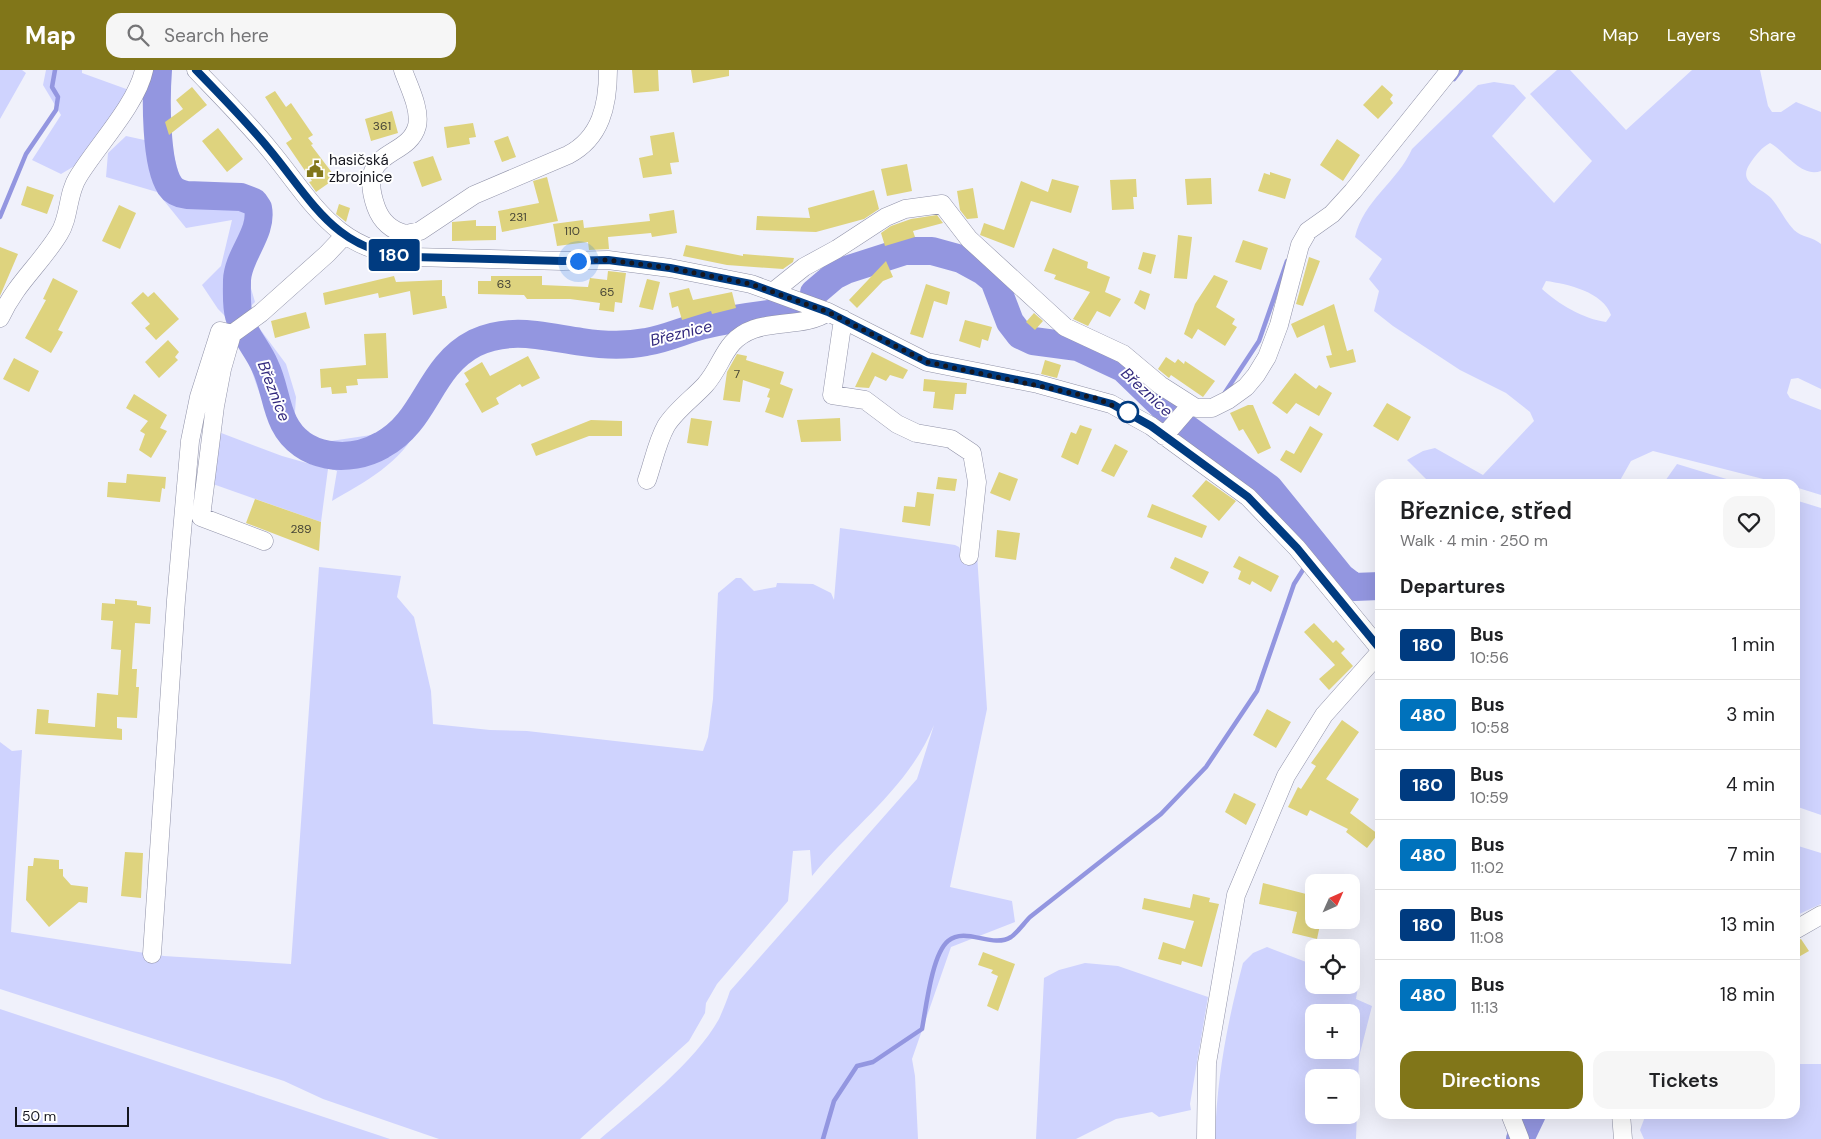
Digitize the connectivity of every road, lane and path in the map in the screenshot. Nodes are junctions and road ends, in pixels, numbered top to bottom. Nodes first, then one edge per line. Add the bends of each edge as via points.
1 (144, 70) edge
2 (196, 70) edge
3 (403, 70) edge
4 (608, 70) edge
5 (1450, 70) edge
6 (406, 234) junction
7 (344, 236) junction
8 (402, 257) junction
9 (774, 291) junction
10 (835, 316) junction
11 (0, 318) edge
12 (234, 332) junction
13 (1187, 410) junction
14 (1167, 432) junction
15 (647, 480) dead end
16 (264, 540) dead end
17 (969, 556) dead end
18 (1375, 644) edge
19 (1375, 656) edge
20 (1821, 915) edge
21 (1800, 927) edge
22 (152, 954) dead end
23 (1512, 1119) edge
24 (1622, 1119) edge
25 (1519, 1137) edge
26 (1206, 1139) edge
27 (1623, 1139) edge

1 - 11 street via 109,135 77,178 66,221 58,235 14,291
2 - 7 street via 268,147 316,210
3 - 6 street via 417,114 417,124 411,136 377,165 371,178 377,211 388,226
4 - 6 street via 602,117 583,146 474,195 420,230
5 - 13 street via 1343,202 1305,234 1279,325 1256,375 1239,393 1220,405
6 - 8 street
7 - 8 street via 372,249
7 - 12 street via 254,318
8 - 9 street via 608,260 670,268
9 - 10 street
9 - 13 street via 804,267 886,218 905,209 942,204 969,238 1065,327 1123,354
10 - 14 street via 927,362 1095,398
10 - 15 street via 780,322 753,329 731,345 721,356 712,377 668,424
10 - 17 street via 832,395 865,400 897,424 916,433 951,439 972,453 977,482
12 - 16 street via 215,406 201,517
12 - 22 street via 220,331 199,397 190,440
13 - 14 street
14 - 18 street via 1243,493 1297,548
19 - 26 street via 1335,702 1304,745 1286,776 1238,887 1207,1063
20 - 21 street
23 - 25 street
24 - 27 street

